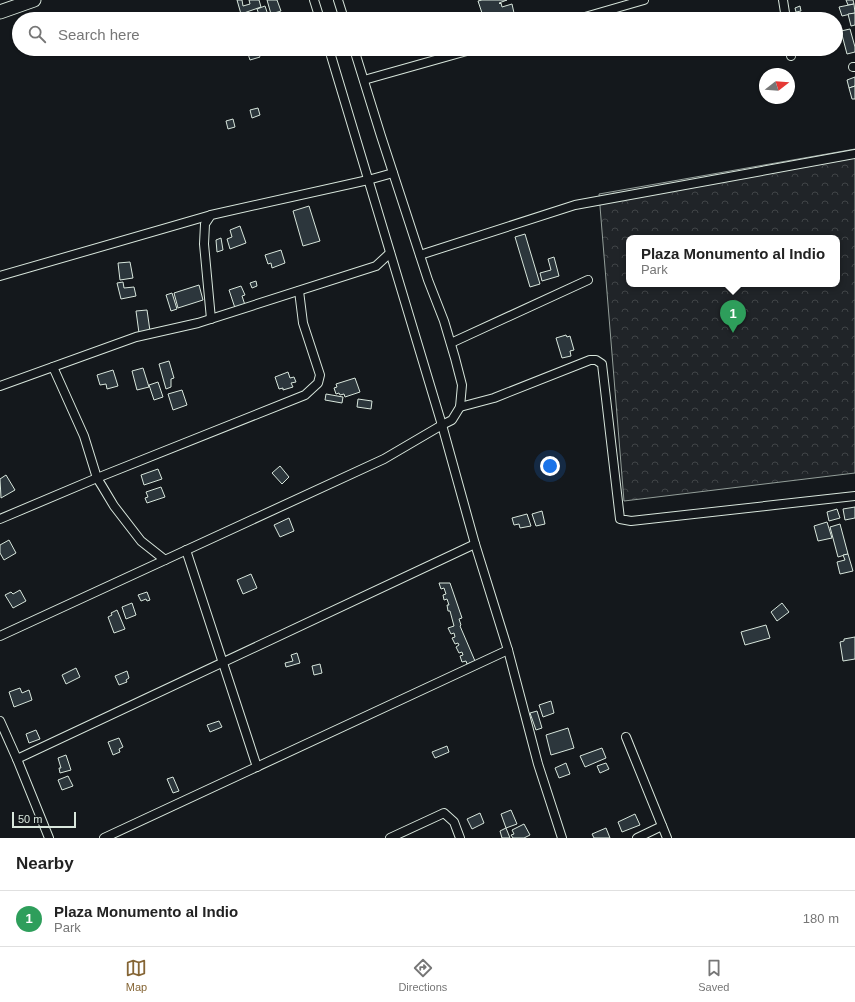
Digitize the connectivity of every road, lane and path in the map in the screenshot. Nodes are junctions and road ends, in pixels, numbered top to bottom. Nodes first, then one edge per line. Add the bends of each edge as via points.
1 (34, 0) edge
2 (314, 0) edge
3 (338, 0) edge
4 (644, 0) edge
5 (783, 0) edge
6 (629, 2) edge
7 (17, 3) edge
8 (0, 12) edge
9 (318, 12) edge
10 (342, 12) edge
11 (599, 12) edge
12 (785, 12) edge
13 (331, 56) edge
14 (356, 56) edge
15 (449, 56) edge
16 (364, 80) junction
17 (855, 154) edge
18 (393, 173) junction
19 (368, 180) junction
20 (211, 215) junction
21 (390, 253) junction
22 (420, 255) junction
23 (0, 276) edge
24 (588, 280) dead end
25 (299, 291) junction
26 (211, 319) junction
27 (451, 343) junction
28 (53, 367) junction
29 (0, 386) edge
30 (460, 407) junction
31 (442, 424) junction
32 (97, 478) junction
33 (855, 496) edge
34 (0, 519) edge
35 (475, 544) junction
36 (186, 550) junction
37 (165, 560) junction
38 (0, 636) edge
39 (508, 650) junction
40 (222, 662) junction
41 (0, 721) edge
42 (626, 737) dead end
43 (17, 759) junction
44 (257, 767) junction
45 (662, 826) junction
46 (49, 838) edge
47 (104, 838) edge
48 (390, 838) edge
49 (460, 838) edge
50 (562, 838) edge
51 (637, 838) edge
52 (667, 838) edge

1 - 7 highway
2 - 9 street
3 - 10 street
4 - 6 street
5 - 12 street
6 - 11 street
7 - 8 highway
13 - 19 street
14 - 16 street
15 - 16 street
16 - 18 street
17 - 22 street via 575,205
18 - 19 street
18 - 22 street
19 - 20 street
19 - 21 street
20 - 23 street
20 - 26 street via 205,224 204,244
21 - 25 street via 376,266
21 - 31 street
22 - 27 street
24 - 27 street
25 - 26 street
25 - 32 street via 303,323 320,375 318,383 305,395
26 - 28 street via 136,337
27 - 30 street via 462,385
28 - 29 street
28 - 32 street via 84,436
30 - 31 street via 452,420
30 - 33 street via 494,398 590,360 596,360 602,364 620,520 631,521
31 - 35 street
31 - 36 street via 384,459
32 - 34 street
32 - 37 street via 114,506 142,541
35 - 39 street
35 - 40 street
36 - 37 street
36 - 40 street
37 - 38 street
39 - 44 street
39 - 50 street via 538,764
40 - 43 street
40 - 44 street
41 - 43 street
42 - 45 street
43 - 46 street
44 - 47 street
45 - 51 street
45 - 52 street
48 - 49 street via 444,812 454,822

